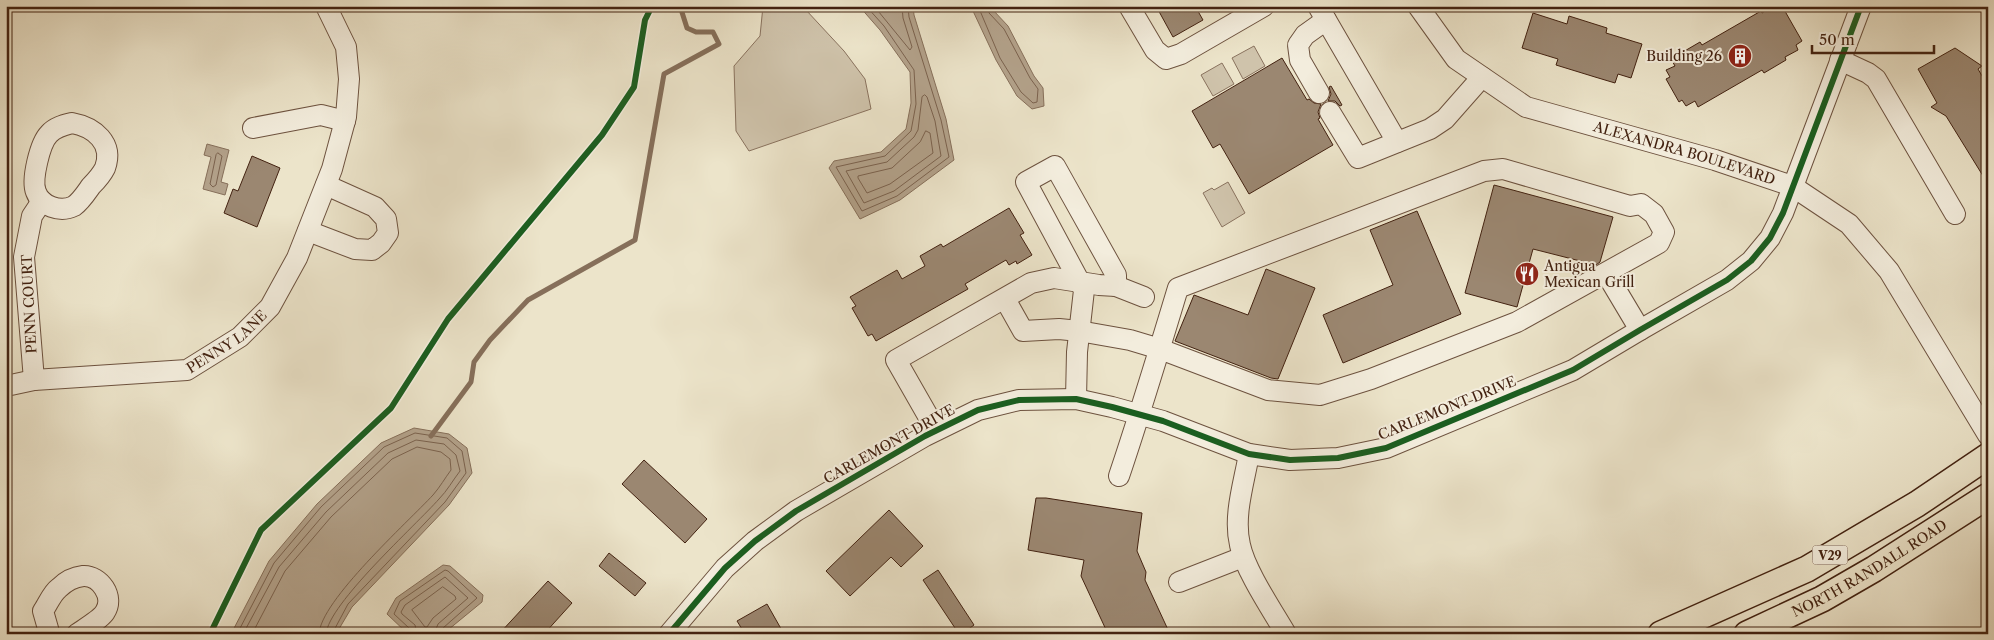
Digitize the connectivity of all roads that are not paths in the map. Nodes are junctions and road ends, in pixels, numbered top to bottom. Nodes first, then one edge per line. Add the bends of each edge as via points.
1 (326, 6) edge
2 (1129, 6) edge
3 (1264, 6) edge
4 (1418, 6) edge
5 (1861, 6) edge
6 (1322, 13) edge
7 (1840, 60) junction
8 (1482, 77) junction
9 (1319, 93) dead end
10 (1330, 112) dead end
11 (345, 121) junction
12 (253, 128) dead end
13 (1397, 142) junction
14 (326, 185) junction
15 (1792, 186) junction
16 (42, 202) dead end
17 (1955, 214) dead end
18 (308, 231) junction
19 (1606, 273) junction
20 (1080, 282) junction
21 (1116, 286) junction
22 (1144, 297) dead end
23 (1005, 299) junction
24 (1640, 330) junction
25 (1079, 331) junction
26 (1160, 349) junction
27 (34, 380) junction
28 (6, 386) edge
29 (1076, 399) junction
30 (1140, 414) junction
31 (936, 430) junction
32 (1988, 435) edge
33 (1249, 454) junction
34 (1988, 456) edge
35 (1119, 476) dead end
36 (1988, 496) edge
37 (1243, 557) junction
38 (1179, 582) dead end
39 (50, 633) edge
40 (77, 634) edge
41 (669, 634) edge
42 (1286, 634) edge
43 (1662, 634) edge
44 (1747, 634) edge

1 - 11 street, PENNY LANE via 346,47 349,79
2 - 3 street via 1154,50 1166,59 1181,54
4 - 8 street, ALEXANDRA BOULEVARD via 1456,59
5 - 7 street, CARLEMONT DRIVE
6 - 9 street via 1298,45 1300,60
6 - 13 street
7 - 15 street, CARLEMONT DRIVE
7 - 17 street via 1876,79
8 - 13 street via 1445,119 1430,129
8 - 15 street, ALEXANDRA BOULEVARD via 1526,107 1715,160
10 - 13 street via 1358,158
11 - 12 street via 321,115
11 - 14 street, PENNY LANE
14 - 18 street, PENNY LANE
14 - 18 street via 375,207 386,220 388,233 372,250 355,250
15 - 24 street, CARLEMONT DRIVE via 1770,238 1751,262 1727,280
15 - 32 street, ALEXANDRA BOULEVARD via 1849,224 1890,271
16 - 27 street, PENN COURT via 32,216 24,257
18 - 27 street, PENNY LANE via 270,307 240,337 186,370
19 - 24 street
19 - 26 street via 1512,324 1371,379 1320,395 1268,390
19 - 26 street via 1659,242 1664,232 1654,214 1641,204 1630,206 1503,169 1484,171 1178,288
20 - 21 street
20 - 21 street via 1026,182 1055,166 1116,275
20 - 23 street via 1054,278 1031,283
20 - 25 street via 1084,290
21 - 22 street
23 - 25 street via 1023,331
23 - 31 street via 896,360
24 - 33 street, CARLEMONT DRIVE via 1574,370 1386,448 1338,458 1290,460
25 - 26 street
25 - 29 street
26 - 30 street
27 - 28 street, PENNY LANE
29 - 30 street, CARLEMONT DRIVE
29 - 31 street, CARLEMONT DRIVE via 1019,400 978,410
30 - 33 street, CARLEMONT DRIVE
30 - 35 street
31 - 41 street, CARLEMONT DRIVE via 796,511 754,541 725,568
33 - 37 street via 1239,508 1239,543
34 - 43 main road, V29 via 1917,504 1807,570
36 - 44 main road, NORTH RANDALL ROAD / V29 via 1874,570
37 - 38 street
37 - 42 street
39 - 40 street via 43,611 57,589 72,579 90,577 105,588 108,601 105,612

